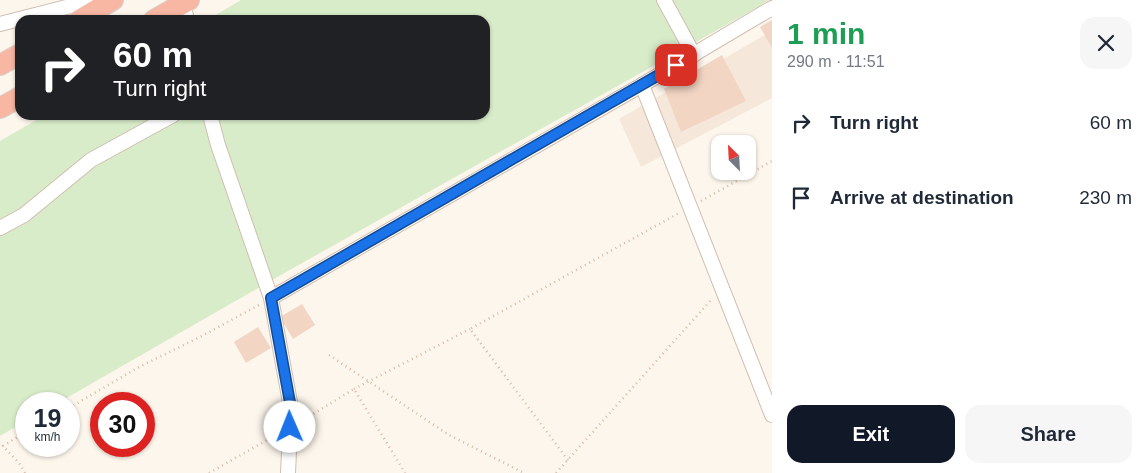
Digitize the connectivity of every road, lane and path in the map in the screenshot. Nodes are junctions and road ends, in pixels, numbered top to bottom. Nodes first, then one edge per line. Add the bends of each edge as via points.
1 (94, 0) edge
2 (113, 0) edge
3 (664, 0) edge
4 (186, 8) edge
5 (772, 8) edge
6 (35, 15) edge
7 (88, 15) edge
8 (167, 15) edge
9 (15, 20) edge
10 (0, 24) edge
11 (694, 55) junction
12 (15, 57) edge
13 (0, 65) edge
14 (642, 85) junction
15 (15, 100) edge
16 (0, 108) edge
17 (164, 120) edge
18 (211, 120) edge
19 (772, 161) edge
20 (690, 207) junction
21 (0, 228) edge
22 (722, 288) junction
23 (271, 298) junction
24 (470, 329) junction
25 (329, 355) dead end
26 (369, 381) junction
27 (354, 389) junction
28 (80, 402) edge
29 (772, 415) edge
30 (290, 427) junction
31 (15, 439) edge
32 (1, 447) edge
33 (568, 460) junction
34 (25, 473) edge
35 (209, 473) edge
36 (288, 473) edge
37 (405, 473) edge
38 (524, 473) edge
39 (556, 473) edge

1 - 6 street
2 - 7 highway
3 - 11 street
4 - 8 highway
5 - 11 street
9 - 10 street
11 - 14 street
12 - 13 highway
14 - 20 street
14 - 23 street
15 - 16 highway
17 - 21 street via 91,160 24,215
18 - 23 street
19 - 20 path
20 - 22 street
20 - 24 path
22 - 29 street
22 - 33 path
23 - 28 path
23 - 30 street via 291,408
24 - 26 path
24 - 33 path
25 - 26 path
26 - 27 path
26 - 38 path via 449,434
27 - 30 path
27 - 37 path
30 - 35 path
30 - 36 street
31 - 32 path
32 - 34 path
33 - 39 path

